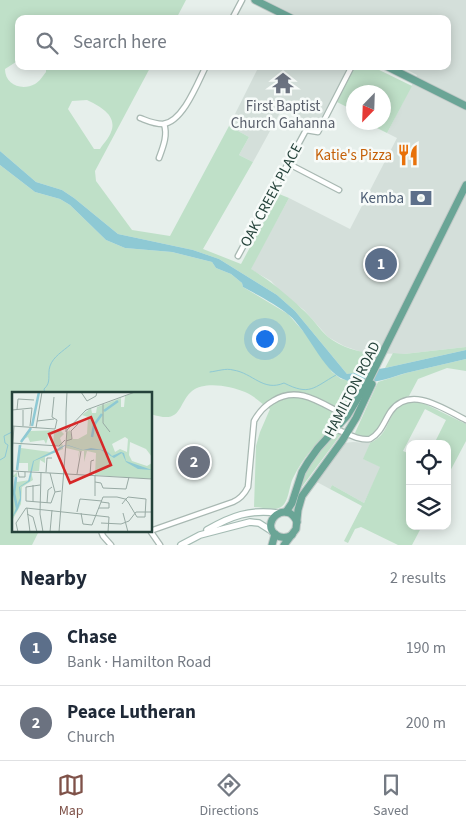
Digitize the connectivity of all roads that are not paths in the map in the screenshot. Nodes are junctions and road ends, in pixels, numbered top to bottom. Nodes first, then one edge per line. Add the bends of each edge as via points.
1 (242, 0) edge
2 (255, 0) edge
3 (234, 15) edge
4 (285, 15) edge
5 (204, 70) edge
6 (350, 70) edge
7 (394, 70) edge
8 (466, 106) edge
9 (140, 118) dead end
10 (164, 124) junction
11 (159, 158) dead end
12 (287, 163) junction
13 (466, 185) edge
14 (339, 190) dead end
15 (238, 256) dead end
16 (362, 397) junction
17 (347, 416) junction
18 (466, 420) edge
19 (332, 432) junction
20 (347, 434) junction
21 (281, 513) junction
22 (297, 522) junction
23 (152, 531) edge
24 (273, 531) junction
25 (101, 532) edge
26 (151, 532) edge
27 (200, 535) junction
28 (284, 543) edge
29 (111, 545) edge
30 (160, 545) edge
31 (181, 545) edge
32 (272, 545) edge

1 - 3 street
2 - 4 main road
5 - 10 street via 184,108 176,118
6 - 12 street, OAK CREEK PLACE via 318,132 306,130
7 - 8 main road
9 - 10 street
10 - 11 street via 166,130
12 - 14 street
12 - 15 street, OAK CREEK PLACE
13 - 16 main road, HAMILTON ROAD
16 - 17 main road, HAMILTON ROAD
16 - 20 main road, HAMILTON ROAD
17 - 19 main road, HAMILTON ROAD
17 - 23 street via 311,397 289,394 278,398 258,413 254,421 245,494 233,502
18 - 20 street via 420,399 410,398 390,412 380,432 370,439 357,439
19 - 20 street
19 - 21 main road, HAMILTON ROAD via 306,459
20 - 22 main road, HAMILTON ROAD via 305,490
21 - 22 main road via 292,515
21 - 24 main road via 273,518
21 - 27 main road via 248,512
22 - 28 main road via 293,534
24 - 27 main road via 260,520 251,518
24 - 28 main road
24 - 32 main road
25 - 29 street
26 - 30 street
27 - 31 main road

